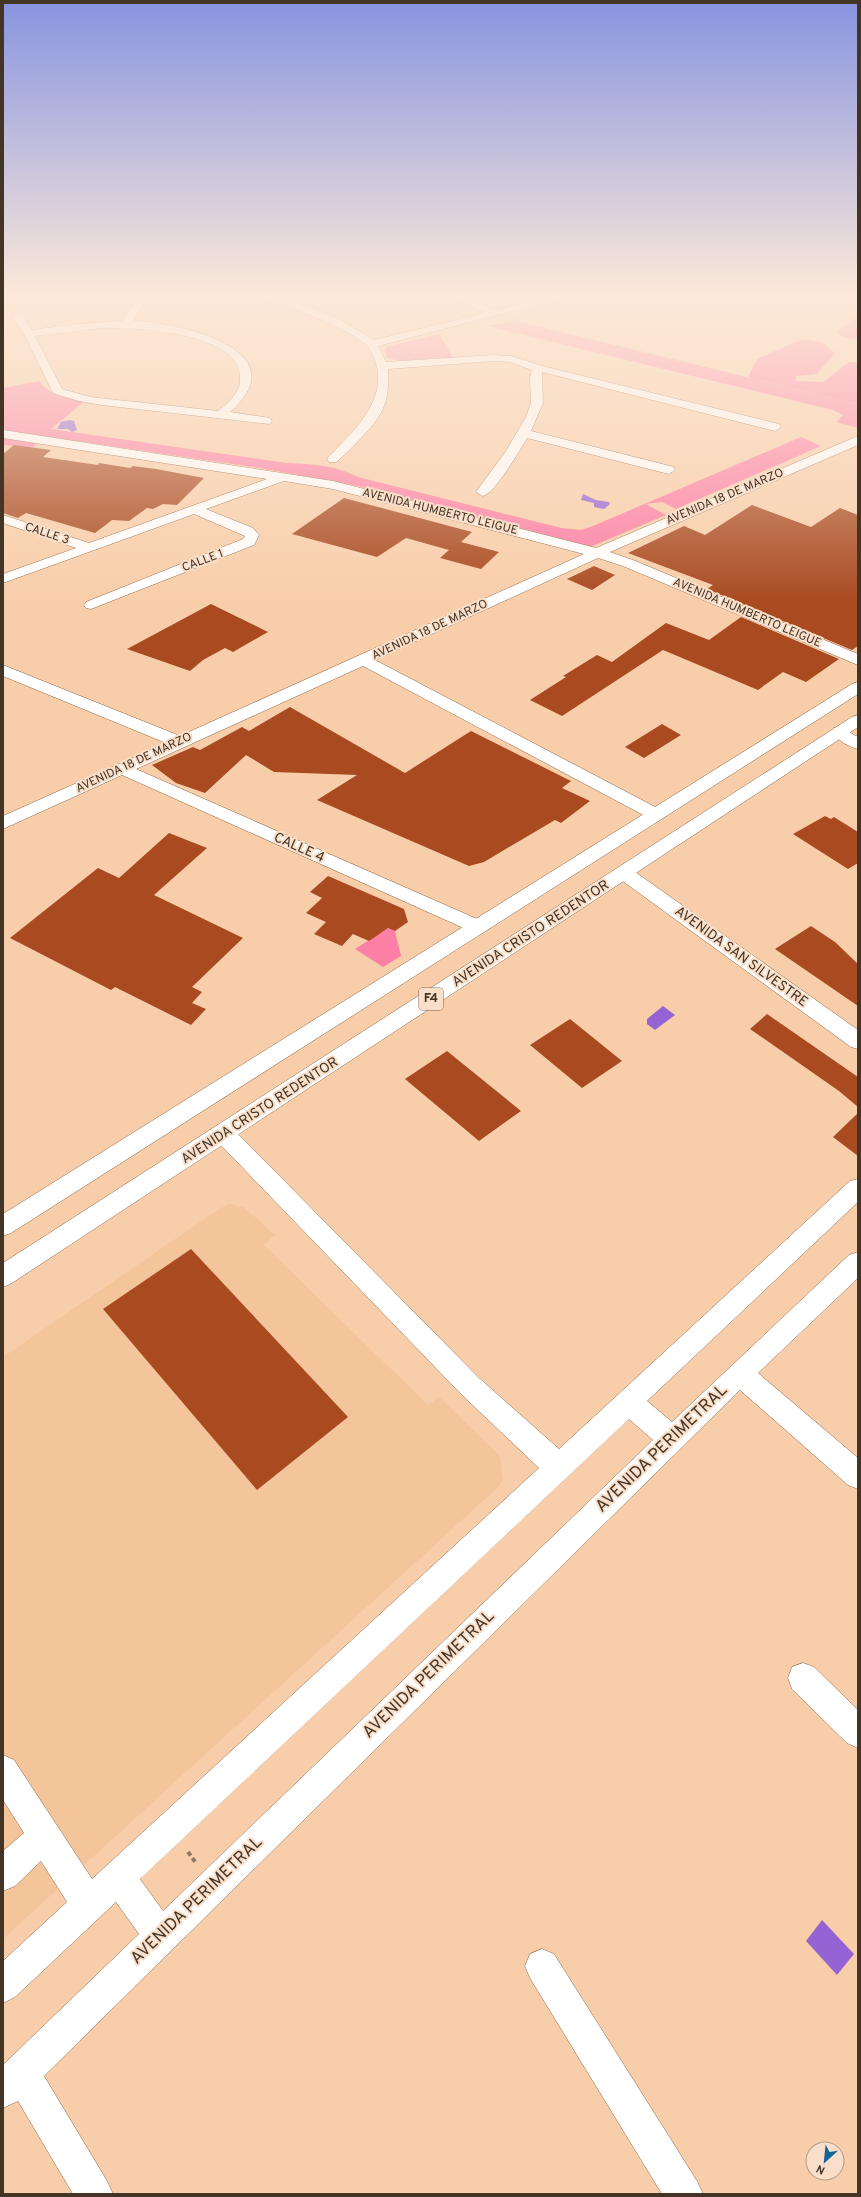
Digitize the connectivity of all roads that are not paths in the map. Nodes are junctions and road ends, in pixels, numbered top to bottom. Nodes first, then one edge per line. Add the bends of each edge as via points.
1 (75, 397) edge
2 (239, 397) edge
3 (381, 397) edge
4 (536, 397) edge
5 (653, 397) edge
6 (221, 414) junction
7 (266, 421) dead end
8 (775, 427) dead end
9 (523, 433) junction
10 (3, 434) edge
11 (858, 440) edge
12 (333, 459) dead end
13 (669, 470) dead end
14 (285, 477) junction
15 (483, 492) dead end
16 (196, 510) junction
17 (3, 519) edge
18 (91, 548) junction
19 (598, 553) junction
20 (3, 579) edge
21 (91, 605) dead end
22 (364, 660) junction
23 (858, 660) edge
24 (3, 670) edge
25 (858, 687) edge
26 (858, 720) edge
27 (840, 732) junction
28 (178, 742) junction
29 (858, 744) edge
30 (122, 769) junction
31 (655, 814) junction
32 (3, 823) edge
33 (624, 873) junction
34 (477, 927) junction
35 (858, 1041) edge
36 (224, 1134) junction
37 (858, 1188) edge
38 (3, 1226) edge
39 (853, 1275) edge
40 (3, 1276) edge
41 (740, 1373) junction
42 (629, 1402) junction
43 (672, 1439) junction
44 (558, 1468) junction
45 (858, 1476) edge
46 (803, 1678) dead end
47 (858, 1732) edge
48 (3, 1771) edge
49 (44, 1836) junction
50 (3, 1874) edge
51 (118, 1877) junction
52 (88, 1905) junction
53 (161, 1936) junction
54 (542, 1966) dead end
55 (3, 1985) edge
56 (12, 2081) edge
57 (94, 2194) edge
58 (684, 2194) edge

1 - 6 main road via 120,404
2 - 6 main road
3 - 12 main road via 378,408 353,440
4 - 9 main road via 536,407
5 - 8 main road
6 - 7 main road
9 - 13 main road
9 - 15 main road
10 - 14 main road, AVENIDA HUMBERTO LEIGUE
11 - 19 main road, AVENIDA 18 DE MARZO
14 - 16 main road
14 - 19 main road, AVENIDA HUMBERTO LEIGUE via 387,497
16 - 18 main road
16 - 21 main road, CALLE 1 via 248,531 252,535 249,542
17 - 18 main road, CALLE 3
18 - 20 main road
19 - 22 main road, AVENIDA 18 DE MARZO
19 - 23 main road, AVENIDA HUMBERTO LEIGUE via 628,563
22 - 28 main road, AVENIDA 18 DE MARZO
22 - 31 main road
24 - 28 main road
25 - 31 main road, F4
26 - 27 main road, AVENIDA CRISTO REDENTOR / F4
27 - 29 main road
27 - 33 main road, AVENIDA CRISTO REDENTOR / F4
28 - 30 main road, AVENIDA 18 DE MARZO
30 - 32 main road, AVENIDA 18 DE MARZO
30 - 34 main road, CALLE 4
31 - 34 main road, F4
33 - 35 main road, AVENIDA SAN SILVESTRE
33 - 36 main road, AVENIDA CRISTO REDENTOR / F4
34 - 38 main road, F4
36 - 40 main road, AVENIDA CRISTO REDENTOR / F4
36 - 44 main road via 470,1386
37 - 42 main road
39 - 41 main road, AVENIDA PERIMETRAL
41 - 43 main road, AVENIDA PERIMETRAL
41 - 45 main road
42 - 43 main road
42 - 44 main road
43 - 53 main road, AVENIDA PERIMETRAL
44 - 51 main road
46 - 47 main road
48 - 49 main road
49 - 50 main road
49 - 52 main road
51 - 52 main road
51 - 53 main road
52 - 55 main road
53 - 56 main road, AVENIDA PERIMETRAL
54 - 58 main road
56 - 57 main road

